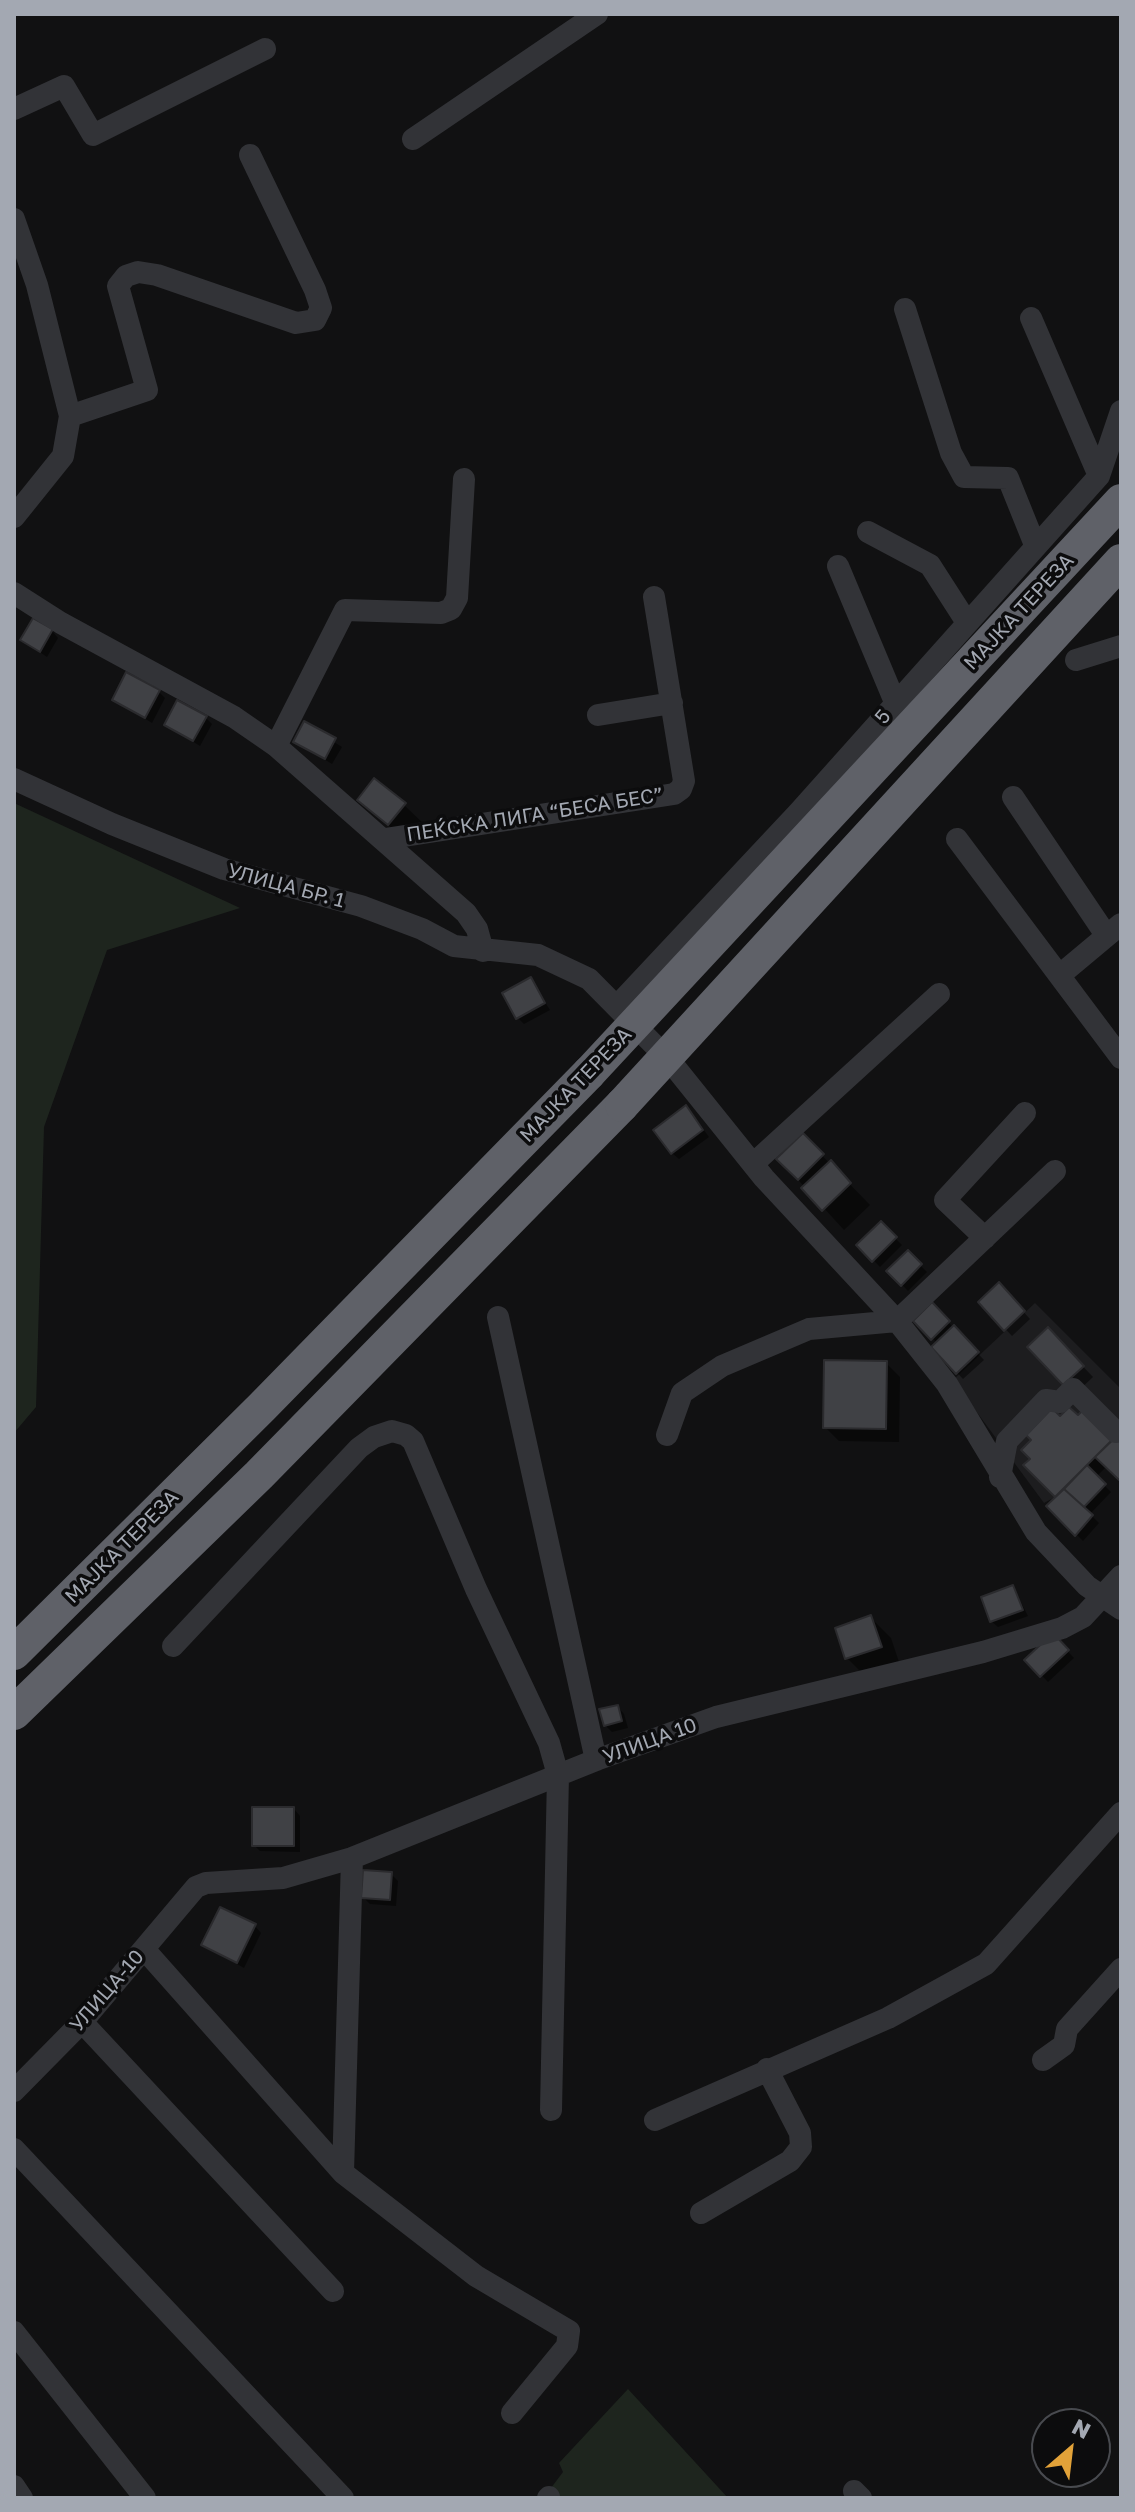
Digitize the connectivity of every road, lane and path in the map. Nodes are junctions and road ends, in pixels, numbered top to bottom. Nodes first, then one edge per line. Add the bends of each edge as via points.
1 (597, 14) edge
2 (265, 49) dead end
3 (14, 109) edge
4 (413, 139) dead end
5 (250, 155) dead end
6 (14, 219) edge
7 (905, 309) dead end
8 (1031, 318) dead end
9 (1121, 411) edge
10 (70, 416) junction
11 (464, 479) dead end
12 (1110, 488) edge
13 (14, 517) edge
14 (868, 532) dead end
15 (1035, 545) junction
16 (1121, 561) edge
17 (838, 566) dead end
18 (14, 593) edge
19 (654, 597) dead end
20 (966, 621) junction
21 (1121, 646) edge
22 (1076, 660) dead end
23 (895, 702) junction
24 (672, 703) junction
25 (598, 715) dead end
26 (276, 746) junction
27 (14, 779) edge
28 (1013, 797) dead end
29 (385, 839) junction
30 (957, 839) dead end
31 (1113, 929) edge
32 (483, 951) junction
33 (1060, 975) junction
34 (939, 994) dead end
35 (617, 1006) junction
36 (1121, 1058) edge
37 (1025, 1113) dead end
38 (753, 1164) junction
39 (1055, 1171) dead end
40 (985, 1238) junction
41 (498, 1317) dead end
42 (897, 1321) junction
43 (1116, 1432) dead end
44 (667, 1435) dead end
45 (1000, 1477) junction
46 (1121, 1576) edge
47 (1112, 1603) edge
48 (173, 1646) dead end
49 (14, 1653) edge
50 (14, 1713) edge
51 (596, 1760) junction
52 (558, 1775) junction
53 (1121, 1813) edge
54 (352, 1858) junction
55 (196, 1887) joint
56 (144, 1949) junction
57 (1121, 1969) edge
58 (82, 2022) junction
59 (1043, 2060) dead end
60 (767, 2069) junction
61 (14, 2091) edge
62 (551, 2110) dead end
63 (655, 2120) dead end
64 (14, 2149) edge
65 (343, 2173) junction
66 (701, 2213) dead end
67 (333, 2291) dead end
68 (14, 2332) edge
69 (512, 2413) dead end
70 (14, 2486) edge
71 (22, 2498) edge
72 (145, 2498) edge
73 (343, 2498) edge

1 - 4 street
2 - 3 street via 93,135 64,86
5 - 10 street via 315,290 321,308 315,320 296,323 157,275 126,276 118,286 147,390
6 - 10 street via 37,285
7 - 15 street via 951,453 964,477 1008,478
8 - 12 street
9 - 12 street, 5
10 - 13 street via 63,456
11 - 26 street via 457,598 451,609 345,610
12 - 15 street, 5
12 - 49 highway, МАЈКА ТЕРЕЗА, bridge via 589,1073
14 - 20 street via 930,565
15 - 20 street, 5
16 - 50 highway, МАЈКА ТЕРЕЗА, bridge via 622,1105 259,1475
17 - 23 street
18 - 26 street, ПЕЌСКА ЛИГА “БЕСА БЕС”
19 - 24 street, ПЕЌСКА ЛИГА “БЕСА БЕС”
20 - 23 street, 5
21 - 22 street
23 - 35 street, 5
24 - 25 street
24 - 29 street, ПЕЌСКА ЛИГА “БЕСА БЕС” via 684,781 674,794
26 - 29 street, ПЕЌСКА ЛИГА “БЕСА БЕС”
27 - 32 street, УЛИЦА БР. 1 via 224,869 361,906 454,946
28 - 31 street
29 - 32 street, ПЕЌСКА ЛИГА “БЕСА БЕС” via 466,913
30 - 33 street
31 - 33 street
32 - 35 street, УЛИЦА БР. 1 via 538,955 566,965
33 - 36 street
34 - 38 street
35 - 38 street, УЛИЦА БР. 1 via 670,1061
37 - 40 street via 945,1200
38 - 42 street, УЛИЦА БР. 1
39 - 40 street
40 - 42 street
41 - 51 street
42 - 44 street via 809,1329 722,1366 682,1393
42 - 45 street, УЛИЦА БР. 1 via 947,1384
43 - 45 street via 1073,1389 1060,1402 1046,1400 1007,1441
45 - 47 street, УЛИЦА БР. 1 via 1053,1552
46 - 47 street, УЛИЦА 10
47 - 51 street, УЛИЦА 10 via 1062,1628 716,1717
48 - 52 street via 359,1448 383,1433 400,1432 418,1451 549,1743
51 - 52 street, УЛИЦА 10
52 - 54 street, УЛИЦА 10
52 - 62 street
53 - 60 street via 986,1964 888,2018
54 - 55 street, УЛИЦА 10 via 283,1878
54 - 65 street
55 - 56 street, УЛИЦА-10
56 - 58 street, УЛИЦА-10
56 - 65 street
57 - 59 street via 1067,2029 1064,2045
58 - 61 street, УЛИЦА-10
58 - 67 street
60 - 63 street
60 - 66 street via 800,2133 801,2147 790,2161
64 - 73 street
65 - 69 street via 476,2276 569,2331 567,2346
68 - 72 street
70 - 71 street

